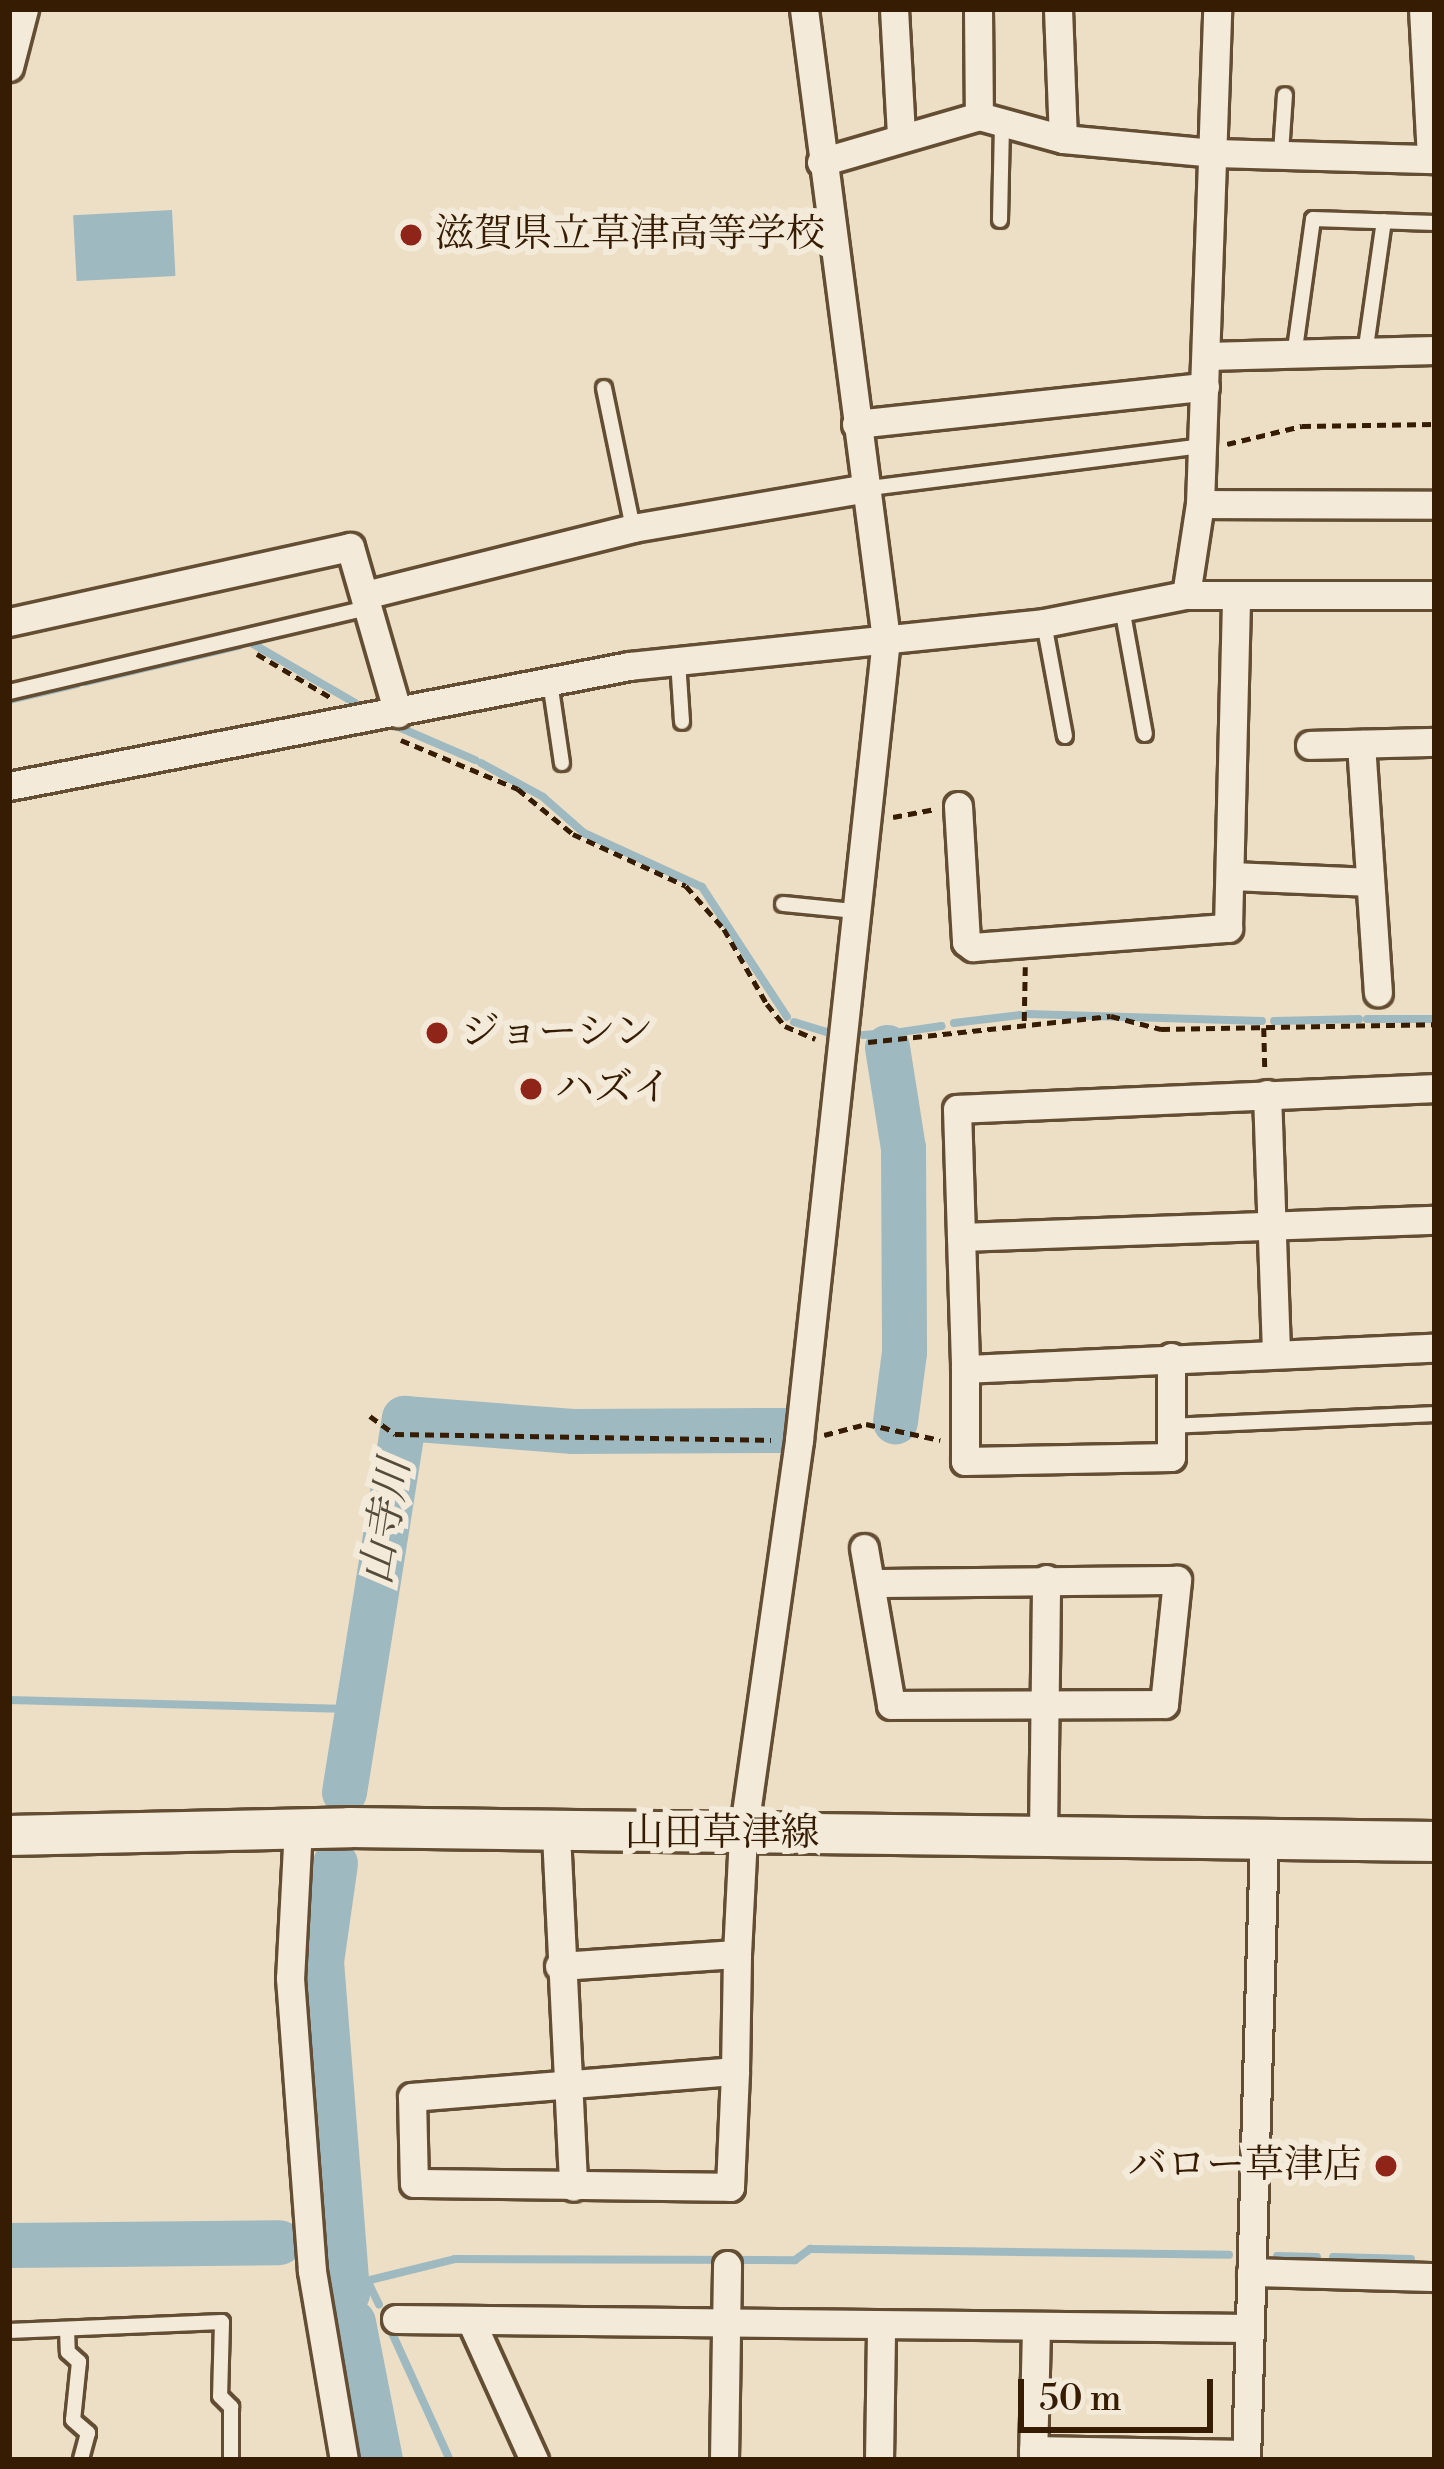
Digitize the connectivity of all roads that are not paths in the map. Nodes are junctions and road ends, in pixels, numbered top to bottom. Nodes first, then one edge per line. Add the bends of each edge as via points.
1 (24, 9) edge
2 (804, 9) edge
3 (894, 9) edge
4 (978, 9) edge
5 (1058, 9) edge
6 (1217, 9) edge
7 (1423, 9) edge
8 (9, 68) edge
9 (1285, 95) dead end
10 (991, 120) junction
11 (901, 136) junction
12 (1063, 139) junction
13 (1215, 153) junction
14 (1281, 153) junction
15 (1433, 159) edge
16 (821, 162) junction
17 (1000, 220) dead end
18 (1384, 221) junction
19 (1435, 223) edge
20 (1366, 347) junction
21 (1295, 349) junction
22 (1435, 350) edge
23 (1206, 356) junction
24 (1205, 387) junction
25 (604, 388) dead end
26 (856, 424) junction
27 (1209, 446) junction
28 (862, 489) junction
29 (1200, 504) junction
30 (1435, 506) edge
31 (633, 528) junction
32 (1186, 595) junction
33 (1435, 595) edge
34 (1236, 596) junction
35 (371, 600) junction
36 (1122, 608) junction
37 (9, 622) edge
38 (1044, 622) junction
39 (886, 639) junction
40 (678, 661) junction
41 (550, 682) junction
42 (9, 692) edge
43 (398, 713) junction
44 (682, 722) dead end
45 (1145, 734) dead end
46 (1065, 736) dead end
47 (1435, 742) edge
48 (1361, 744) junction
49 (1310, 745) dead end
50 (562, 763) dead end
51 (9, 786) edge
52 (958, 806) road end
53 (1233, 877) junction
54 (1370, 882) junction
55 (783, 904) dead end
56 (854, 911) junction
57 (1378, 992) dead end
58 (1435, 1088) edge
59 (1267, 1094) junction
60 (1435, 1220) edge
61 (1271, 1226) junction
62 (961, 1237) junction
63 (1435, 1348) edge
64 (1276, 1352) junction
65 (1171, 1357) junction
66 (965, 1369) junction
67 (1435, 1414) edge
68 (1170, 1426) junction
69 (864, 1548) dead end
70 (1046, 1579) junction
71 (871, 1583) junction
72 (1050, 1706) junction
73 (298, 1827) junction
74 (9, 1834) edge
75 (556, 1834) junction
76 (742, 1834) junction
77 (1043, 1835) junction
78 (1264, 1839) junction
79 (1435, 1841) edge
80 (737, 1954) junction
81 (559, 1966) junction
82 (735, 2071) junction
83 (569, 2085) junction
84 (573, 2187) junction
85 (727, 2265) dead end
86 (1251, 2272) junction
87 (1435, 2277) edge
88 (396, 2320) dead end
89 (471, 2321) junction
90 (725, 2323) junction
91 (881, 2328) junction
92 (1249, 2328) junction
93 (67, 2329) junction
94 (1036, 2330) junction
95 (9, 2331) edge
96 (1033, 2455) edge
97 (1246, 2457) edge
98 (81, 2460) edge
99 (231, 2460) edge
100 (344, 2460) edge
101 (534, 2460) edge
102 (724, 2460) edge
103 (879, 2460) edge

1 - 8 street
2 - 16 street
3 - 11 street
4 - 10 street
5 - 12 street
6 - 13 street
7 - 15 street
9 - 14 lane
10 - 11 street
10 - 12 street
10 - 17 lane
11 - 16 street
12 - 13 street
13 - 14 street
13 - 23 street
14 - 15 street
16 - 26 street
18 - 19 lane
18 - 20 lane
18 - 21 lane via 1312,219
20 - 21 street
20 - 22 street
21 - 23 street
23 - 24 street
24 - 26 street
24 - 27 street
25 - 31 lane
26 - 28 street
27 - 28 lane
27 - 29 street
28 - 31 street
28 - 39 street
29 - 30 street
29 - 32 street
31 - 35 street
32 - 34 street
32 - 36 street
33 - 34 street
34 - 53 street
35 - 37 street via 350,547
35 - 42 lane
35 - 43 street
36 - 38 street
36 - 45 lane
38 - 39 street
38 - 46 lane
39 - 40 street
39 - 56 street
40 - 41 street
40 - 44 lane
41 - 43 street
41 - 50 lane
43 - 51 street
47 - 48 street
48 - 49 street
48 - 54 street
52 - 53 street via 966,943 1228,928
53 - 54 street
54 - 57 street
55 - 56 lane
56 - 76 street via 799,1441
58 - 59 street
59 - 61 street
59 - 62 street via 957,1109
60 - 61 street
61 - 62 street
61 - 64 street
62 - 66 street
63 - 64 street
64 - 65 street
65 - 66 street
65 - 68 street
66 - 68 street via 965,1460 1171,1457
67 - 68 lane
69 - 71 street
70 - 71 street
70 - 72 street
70 - 72 street via 1177,1580 1164,1704
71 - 72 street via 891,1705
72 - 77 street
73 - 74 main road, 山田草津線
73 - 75 main road, 山田草津線
73 - 100 street via 290,1978 312,2272
75 - 76 main road, 山田草津線
75 - 81 street
76 - 77 main road, 山田草津線
76 - 80 street
77 - 78 main road, 山田草津線
78 - 79 main road, 山田草津線
78 - 86 street
80 - 81 street
80 - 82 street
81 - 83 street
82 - 83 street
82 - 84 street via 730,2187
83 - 84 street
83 - 84 street via 410,2100 417,2186
85 - 90 street
86 - 87 street
86 - 92 street
88 - 89 street
89 - 90 street
89 - 101 street
90 - 91 street
90 - 102 street
91 - 94 street
91 - 103 street
92 - 94 street
92 - 97 street
93 - 95 lane
93 - 98 lane via 68,2352 79,2362 73,2420 88,2433
93 - 99 lane via 222,2323 220,2396 231,2408
94 - 96 street
96 - 97 street

